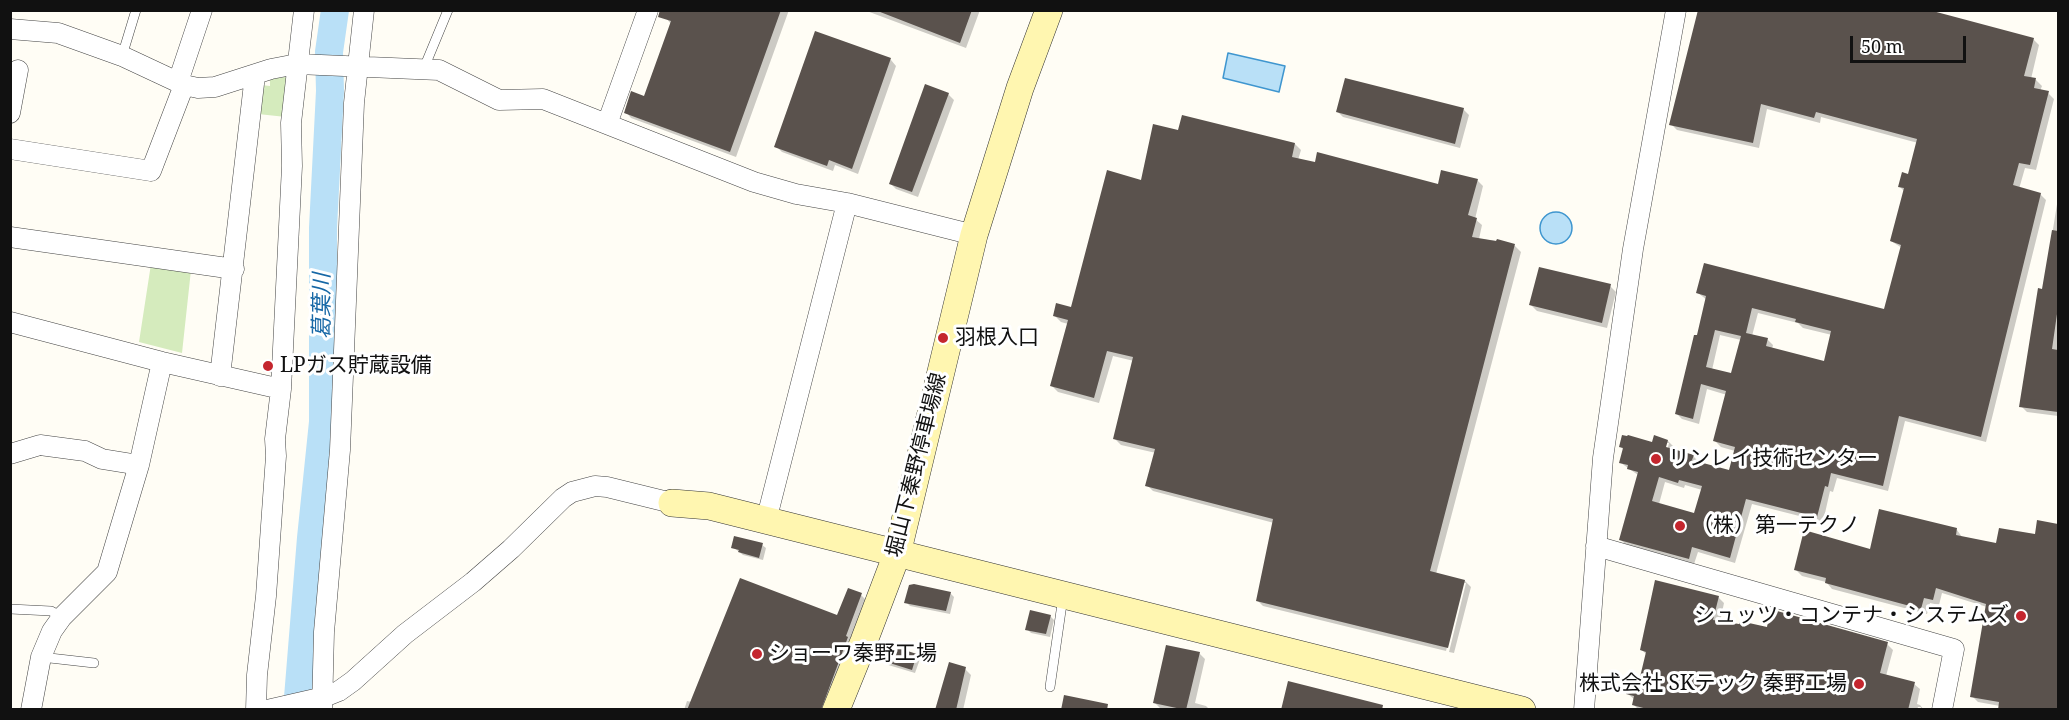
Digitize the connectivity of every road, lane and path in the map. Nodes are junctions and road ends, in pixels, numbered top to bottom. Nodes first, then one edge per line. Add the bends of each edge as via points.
1 (136, 10) edge
2 (202, 10) edge
3 (304, 10) edge
4 (364, 10) edge
5 (448, 10) edge
6 (648, 10) edge
7 (1049, 10) edge
8 (1676, 10) edge
9 (10, 29) edge
10 (122, 56) junction
11 (297, 64) junction
12 (357, 67) junction
13 (424, 68) junction
14 (18, 70) dead end
15 (255, 75) junction
16 (181, 83) junction
17 (10, 113) edge
18 (607, 124) junction
19 (10, 149) edge
20 (847, 203) junction
21 (974, 234) junction
22 (10, 237) edge
23 (234, 269) junction
24 (10, 322) edge
25 (162, 362) junction
26 (220, 376) junction
27 (281, 389) junction
28 (10, 454) edge
29 (139, 465) junction
30 (672, 502) joint
31 (766, 521) junction
32 (1596, 546) junction
33 (897, 554) junction
34 (1064, 595) junction
35 (10, 609) edge
36 (62, 617) junction
37 (41, 657) junction
38 (94, 663) dead end
39 (1050, 687) dead end
40 (320, 702) edge
41 (31, 710) edge
42 (256, 710) edge
43 (267, 710) edge
44 (836, 710) edge
45 (1522, 710) edge
46 (1584, 710) edge
47 (1942, 710) edge

1 - 10 lane
2 - 16 street
3 - 11 street
4 - 12 street
5 - 13 lane
6 - 18 street
7 - 21 street, 堀山下秦野停車場線
8 - 32 street via 1633,249 1603,458
9 - 10 street via 58,33
10 - 16 street
11 - 12 street
11 - 15 street
11 - 27 street via 291,123
12 - 13 street
12 - 40 street via 340,450
13 - 18 street via 439,70 499,100 543,99
14 - 17 street
15 - 16 street via 215,87
15 - 23 street
16 - 19 street via 151,171
18 - 20 street via 754,182
20 - 21 street
20 - 31 street
21 - 33 street, 堀山下秦野停車場線
22 - 23 street
23 - 26 street
24 - 25 street
25 - 26 street
25 - 29 street
26 - 27 street
27 - 42 street
28 - 29 street via 40,445 85,451 102,459
29 - 36 street via 107,572
30 - 31 street via 709,506
30 - 40 street via 607,487 572,492 473,582 405,634 353,681
31 - 33 street
32 - 46 street
32 - 47 street via 1954,649
33 - 34 street
33 - 44 street, 堀山下秦野停車場線
34 - 39 lane
34 - 45 street
35 - 36 lane via 51,611
36 - 37 street
37 - 38 lane
37 - 41 street
40 - 43 street

